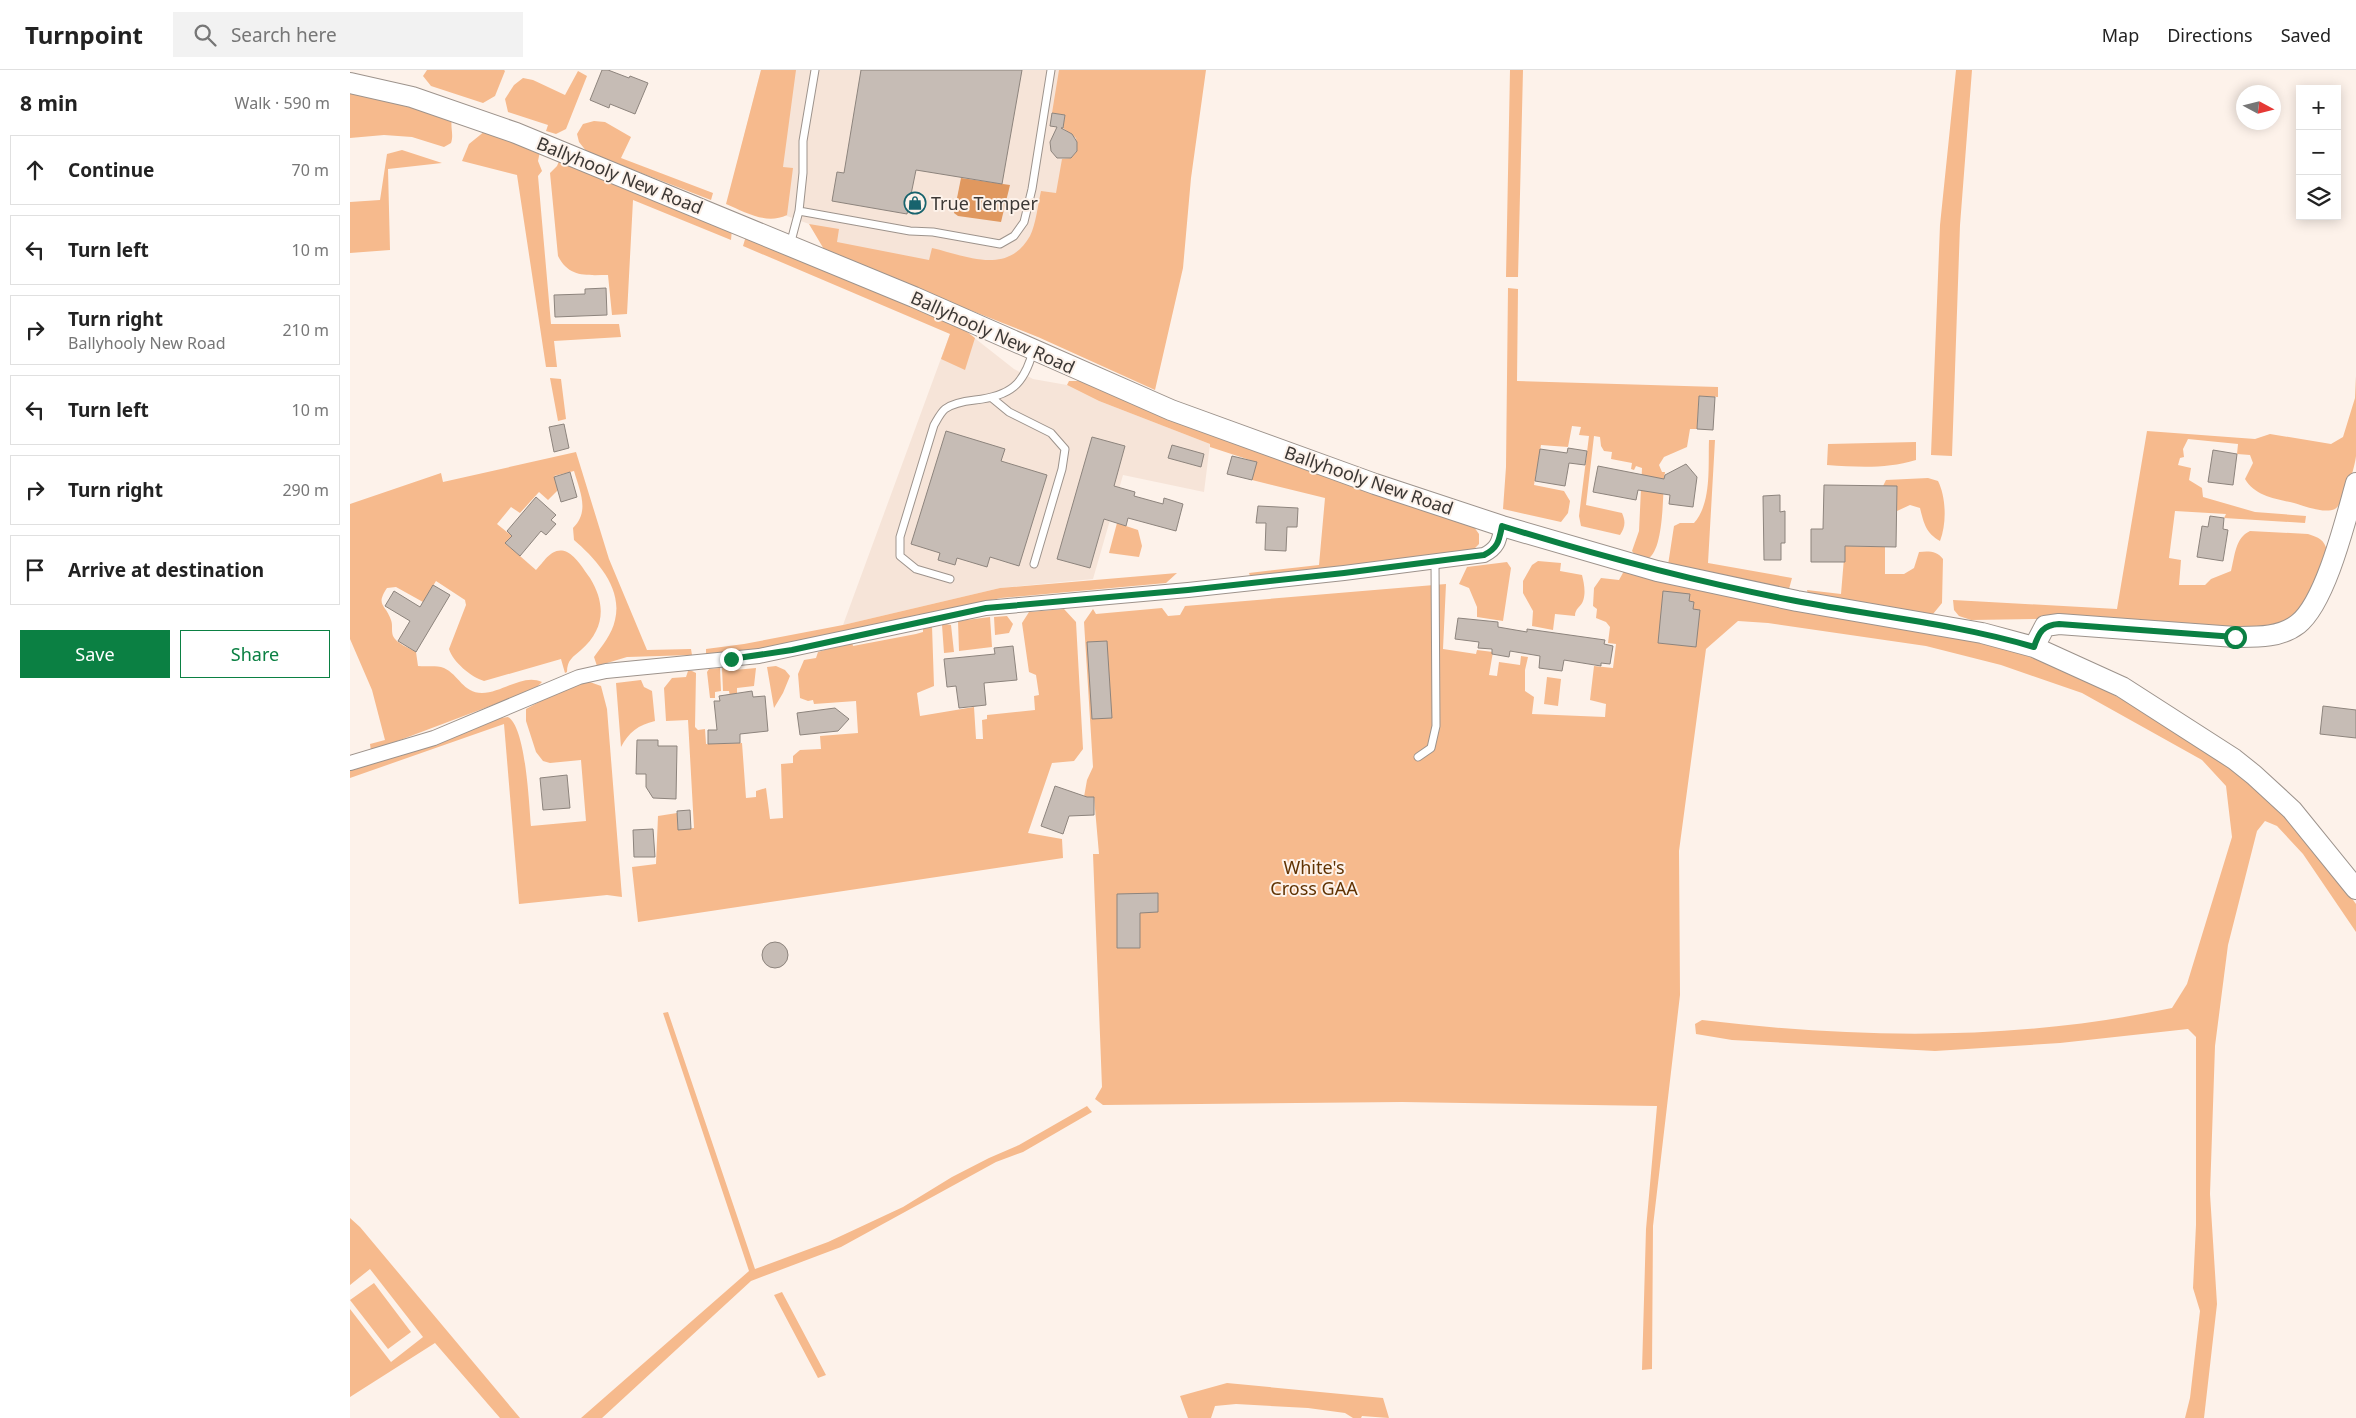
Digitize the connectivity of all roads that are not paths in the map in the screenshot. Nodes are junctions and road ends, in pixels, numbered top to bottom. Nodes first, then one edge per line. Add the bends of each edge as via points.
1 (815, 70) edge
2 (1051, 70) edge
3 (350, 83) edge
4 (800, 211) junction
5 (790, 245) junction
6 (1033, 350) junction
7 (992, 398) junction
8 (2356, 483) edge
9 (1502, 526) junction
10 (1435, 562) junction
11 (1034, 564) dead end
12 (950, 579) dead end
13 (2034, 647) junction
14 (1418, 757) dead end
15 (350, 763) edge
16 (2356, 889) edge

1 - 4 lane via 803,141
2 - 4 lane via 1024,222 1014,236 1000,244
3 - 5 main road, Ballyhooly New Road via 412,97 476,118
4 - 5 lane
5 - 6 main road, Ballyhooly New Road
6 - 7 lane via 1027,369 1014,388
6 - 9 main road, Ballyhooly New Road via 1171,410
7 - 11 lane via 1009,412 1051,433 1064,449 1062,469
7 - 12 lane via 965,401 944,409 934,425 900,537 900,556 916,569
8 - 13 main road via 2320,591 2309,612 2284,632 2260,637 2235,637 2059,624 2045,626
9 - 10 street via 1499,543 1484,555
9 - 13 main road, Ballyhooly New Road via 1696,581 1944,626
10 - 14 lane via 1436,726 1432,748
10 - 15 street via 1188,590 986,608 759,656 606,671 579,677 434,738
13 - 16 main road, Ballyhooly New Road via 2122,687 2234,759 2292,810

